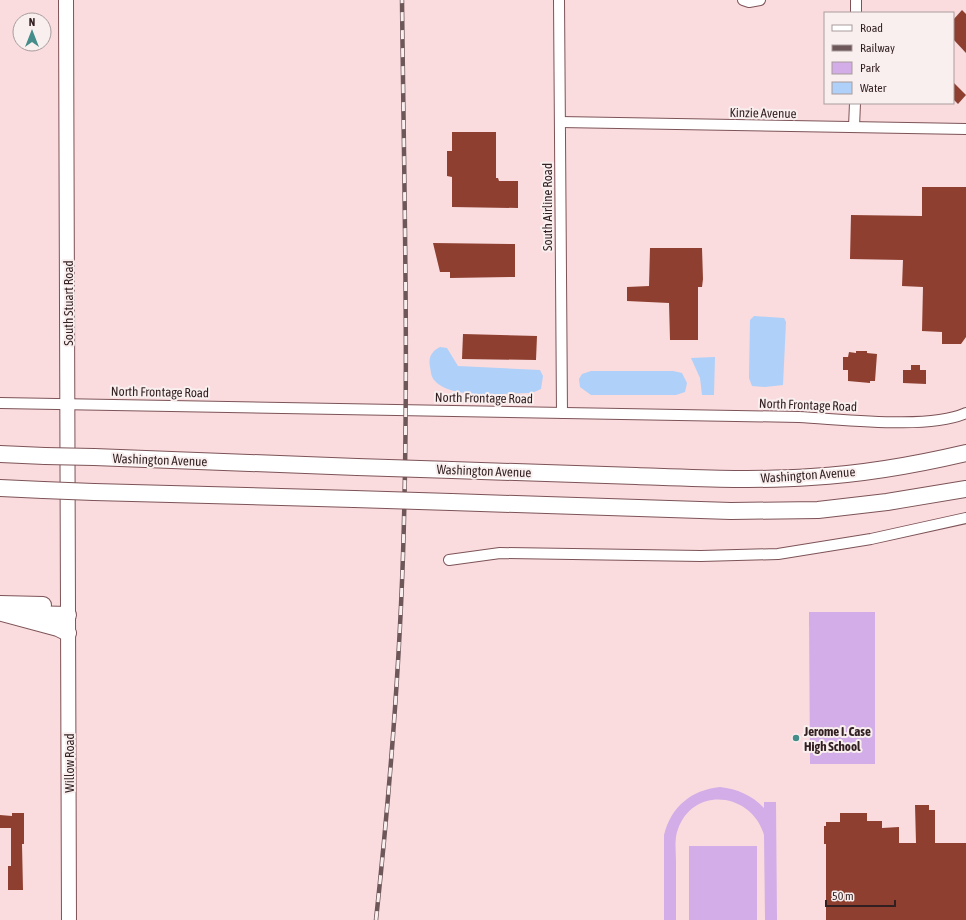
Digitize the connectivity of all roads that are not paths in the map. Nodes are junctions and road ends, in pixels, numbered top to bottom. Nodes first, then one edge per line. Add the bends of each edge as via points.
1 (66, 0) edge
2 (559, 0) edge
3 (743, 0) edge
4 (760, 0) edge
5 (856, 0) edge
6 (856, 12) edge
7 (855, 104) edge
8 (560, 122) junction
9 (854, 127) junction
10 (966, 129) edge
11 (0, 403) edge
12 (68, 404) junction
13 (562, 413) junction
14 (966, 413) edge
15 (966, 453) edge
16 (0, 454) edge
17 (0, 488) edge
18 (964, 489) edge
19 (966, 518) edge
20 (449, 560) dead end
21 (1, 610) edge
22 (68, 610) junction
23 (68, 633) junction
24 (69, 920) edge

1 - 12 street, South Stuart Road
2 - 8 street, South Airline Road
3 - 4 street
5 - 6 street
7 - 9 street
8 - 9 street, Kinzie Avenue
8 - 13 street, South Airline Road
9 - 10 street, Kinzie Avenue
11 - 12 street, North Frontage Road
12 - 13 street, North Frontage Road
12 - 22 street, South Stuart Road
13 - 14 street, North Frontage Road via 799,417 895,422 945,419
15 - 16 main road, Washington Avenue, bridge via 862,472 764,479 702,479
17 - 18 main road, bridge via 731,511 818,510
19 - 20 street via 871,539 778,554 694,556 500,552
21 - 22 main road
21 - 23 main road
22 - 23 street, Willow Road
23 - 24 street, Willow Road

